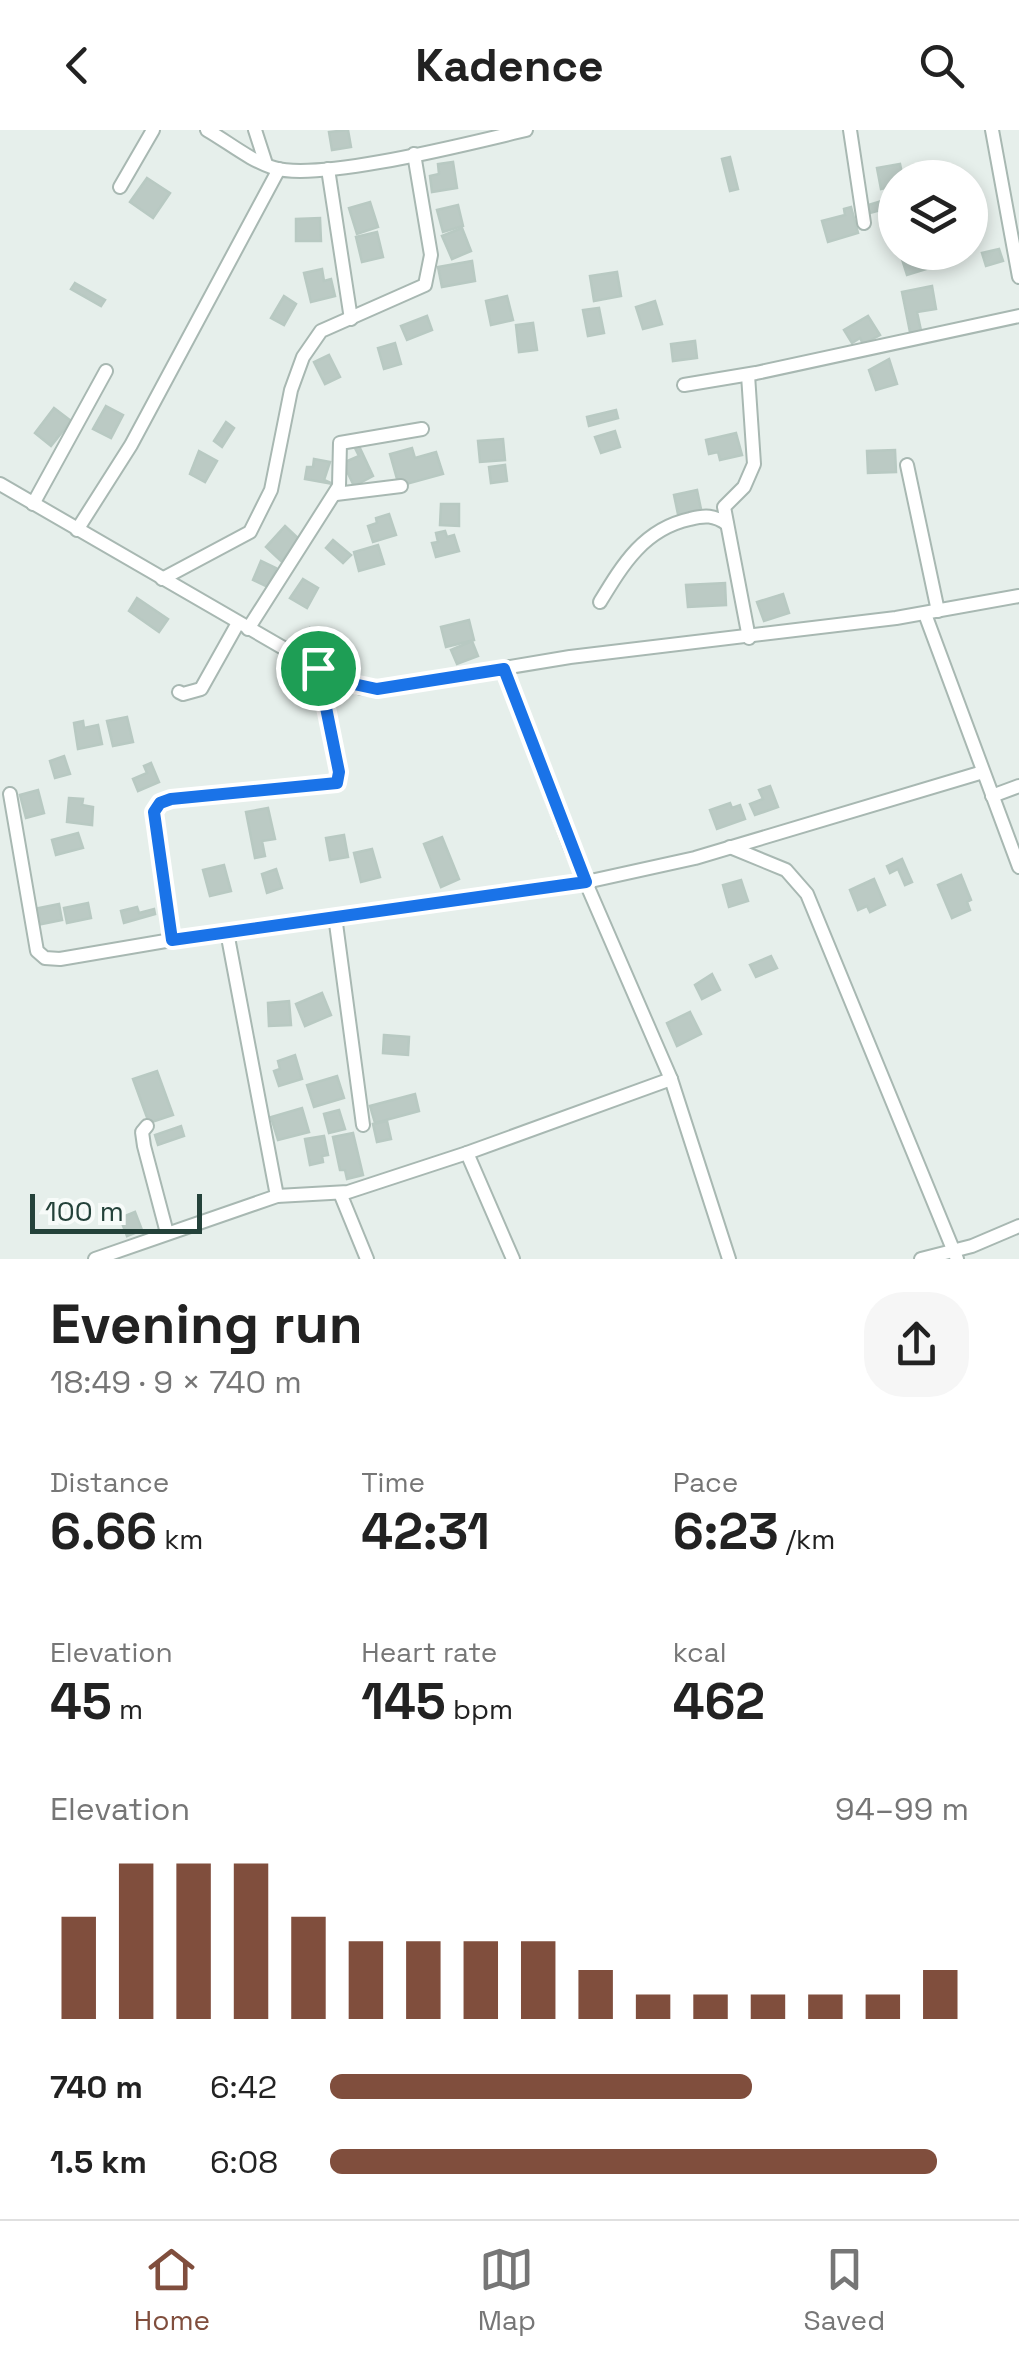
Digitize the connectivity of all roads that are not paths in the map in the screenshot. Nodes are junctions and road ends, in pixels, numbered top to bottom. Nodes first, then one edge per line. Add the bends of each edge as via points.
1 (153, 130) edge
2 (207, 130) edge
3 (255, 130) edge
4 (526, 130) edge
5 (850, 130) edge
6 (992, 130) edge
7 (414, 154) junction
8 (272, 167) junction
9 (328, 169) junction
10 (120, 187) dead end
11 (864, 223) dead end
12 (1019, 277) edge
13 (1019, 316) edge
14 (351, 319) junction
15 (106, 371) dead end
16 (748, 374) junction
17 (684, 385) dead end
18 (422, 428) dead end
19 (907, 466) dead end
20 (0, 484) edge
21 (401, 486) dead end
22 (336, 494) junction
23 (33, 504) junction
24 (727, 524) junction
25 (78, 530) junction
26 (162, 579) junction
27 (1019, 596) edge
28 (600, 602) dead end
29 (932, 612) junction
30 (243, 626) junction
31 (749, 638) junction
32 (318, 668) junction
33 (504, 669) junction
34 (179, 692) dead end
35 (983, 772) junction
36 (1019, 786) edge
37 (10, 794) dead end
38 (992, 796) junction
39 (730, 848) junction
40 (1019, 867) edge
41 (586, 882) junction
42 (335, 916) junction
43 (228, 932) junction
44 (172, 940) junction
45 (671, 1079) junction
46 (362, 1124) dead end
47 (147, 1126) dead end
48 (467, 1153) junction
49 (340, 1193) junction
50 (277, 1196) junction
51 (1019, 1226) edge
52 (167, 1233) junction
53 (955, 1255) edge
54 (95, 1259) edge
55 (367, 1259) edge
56 (513, 1259) edge
57 (729, 1259) edge
58 (922, 1259) edge

1 - 10 street
2 - 8 street
3 - 8 street
4 - 7 street
5 - 11 street
6 - 12 street
7 - 9 street
7 - 14 street via 432,255 425,285
8 - 9 street
8 - 25 street via 130,445
9 - 14 street
13 - 16 street
14 - 26 street via 321,331 303,357 271,490 250,532
15 - 23 street
16 - 17 street
16 - 24 street via 754,464 724,507
18 - 22 street via 340,442
19 - 29 street
20 - 23 street
21 - 22 street
22 - 30 street
23 - 25 street
24 - 28 street via 706,516 652,534
24 - 31 street
25 - 26 street
26 - 30 street
27 - 29 street
29 - 31 street
29 - 35 street
30 - 32 street
30 - 34 street via 201,689
31 - 33 street
32 - 33 street via 377,689
32 - 44 street via 337,783 171,799 154,812
33 - 41 street
35 - 38 street
35 - 39 street
36 - 38 street
37 - 44 street via 40,956 60,959
38 - 40 street
39 - 41 street
39 - 53 street via 786,870 807,894
41 - 42 street
41 - 45 street
42 - 43 street
42 - 46 street
43 - 44 street
43 - 50 street
45 - 48 street
45 - 57 street
47 - 52 street via 144,1146
48 - 49 street
48 - 56 street
49 - 50 street
49 - 55 street
50 - 52 street
51 - 53 street
52 - 54 street
53 - 58 street

